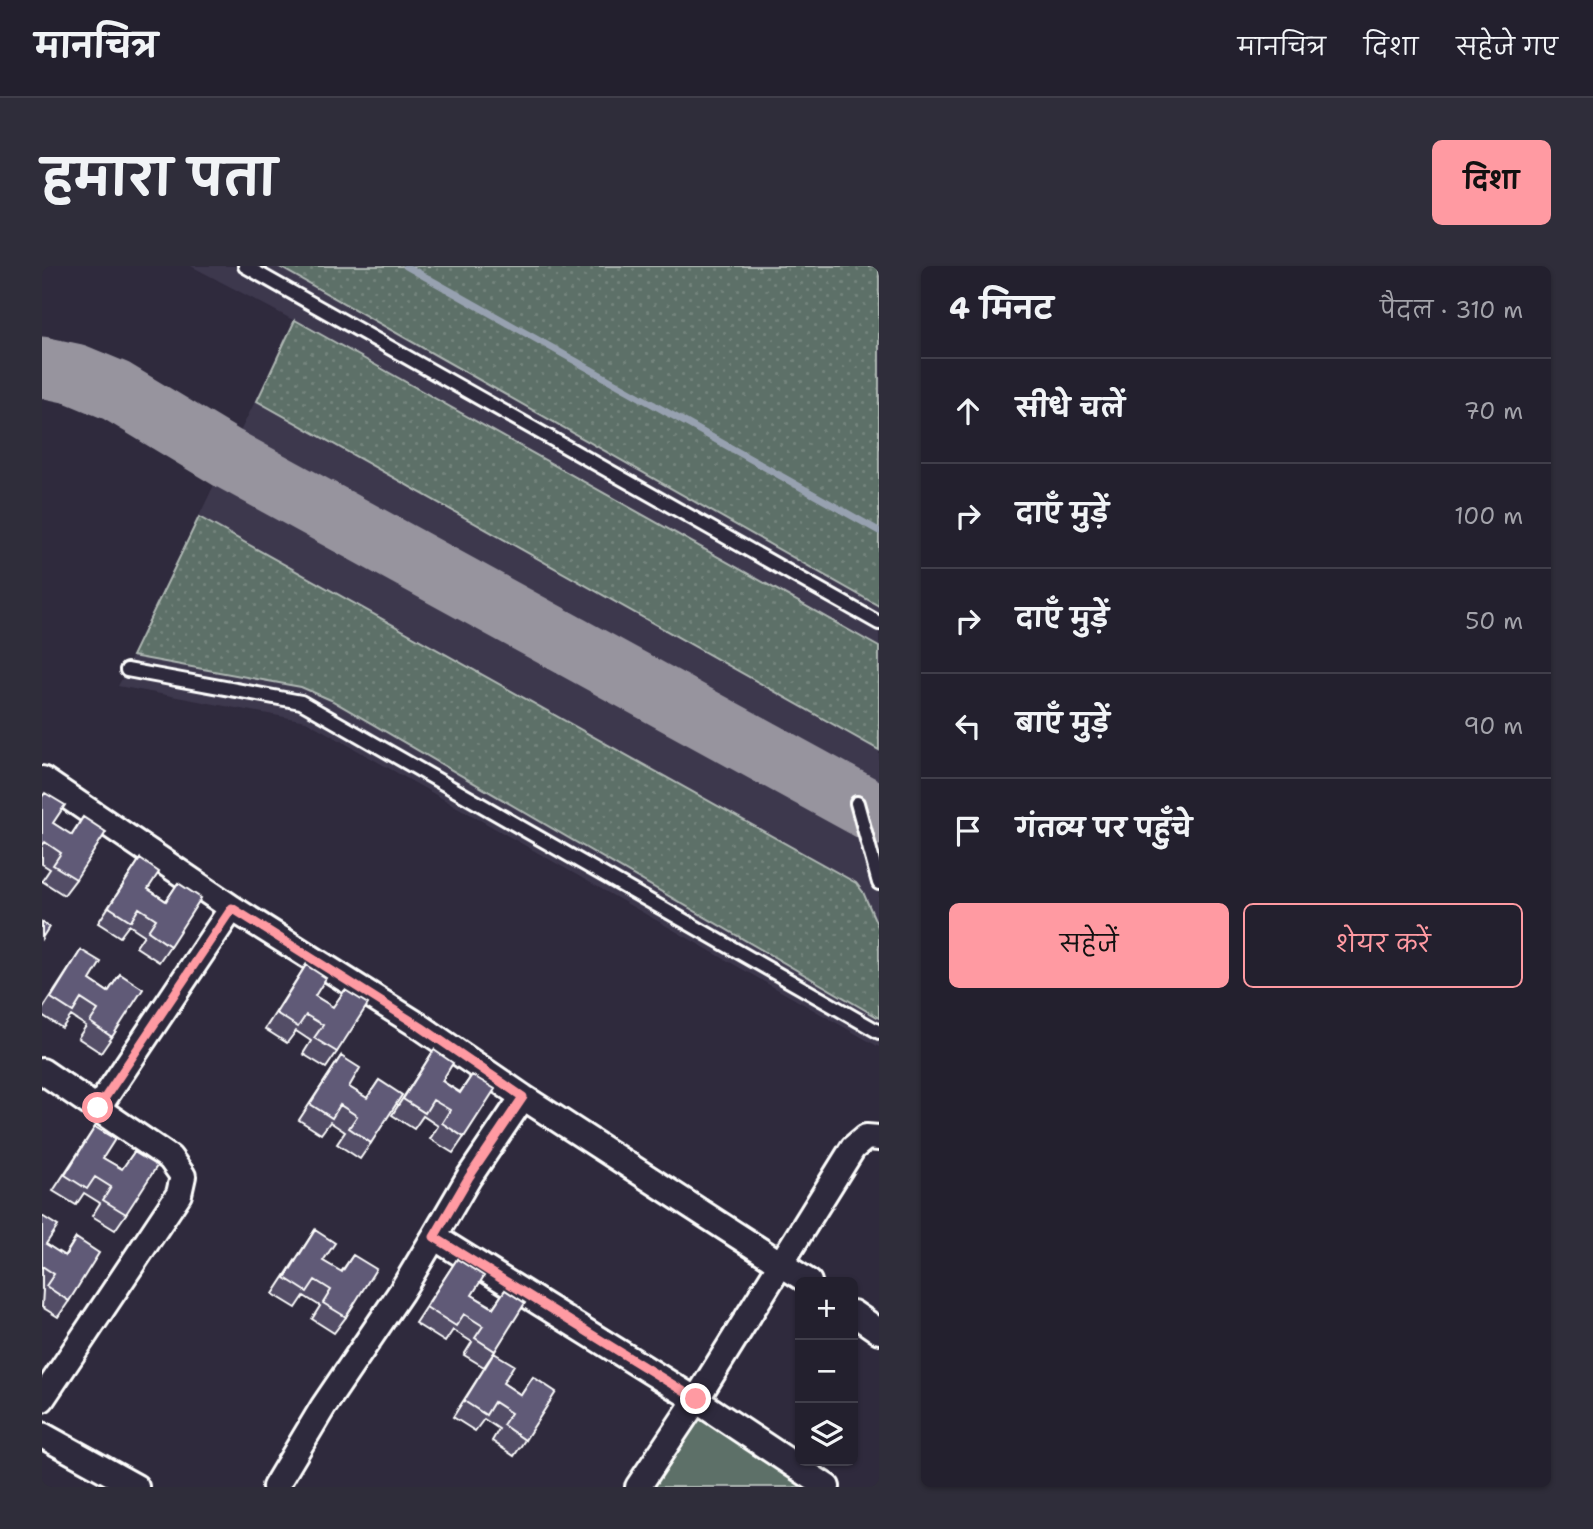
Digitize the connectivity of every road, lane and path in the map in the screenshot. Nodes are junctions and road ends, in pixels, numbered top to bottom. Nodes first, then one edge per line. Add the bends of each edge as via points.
1 (245, 266) edge
2 (879, 623) edge
3 (127, 670) dead end
4 (42, 779) edge
5 (858, 803) dead end
6 (879, 883) edge
7 (232, 908) junction
8 (879, 1032) edge
9 (43, 1074) edge
10 (523, 1097) junction
11 (98, 1108) junction
12 (879, 1138) edge
13 (434, 1237) junction
14 (781, 1263) junction
15 (802, 1277) edge
16 (858, 1316) edge
17 (879, 1331) edge
18 (49, 1372) edge
19 (42, 1399) edge
20 (696, 1399) junction
21 (42, 1435) edge
22 (136, 1487) edge
23 (275, 1487) edge
24 (638, 1487) edge
25 (827, 1487) edge

1 - 2 lane
3 - 8 lane via 301,702
4 - 7 street
5 - 6 lane
7 - 10 street
7 - 11 street
9 - 11 street
10 - 13 street
10 - 14 street
11 - 18 street via 170,1158 183,1176 179,1194
12 - 14 street via 866,1137 853,1148
13 - 20 street
13 - 23 street
14 - 15 street
14 - 20 street
16 - 17 street
18 - 19 street
20 - 24 street
20 - 25 street
21 - 22 street

